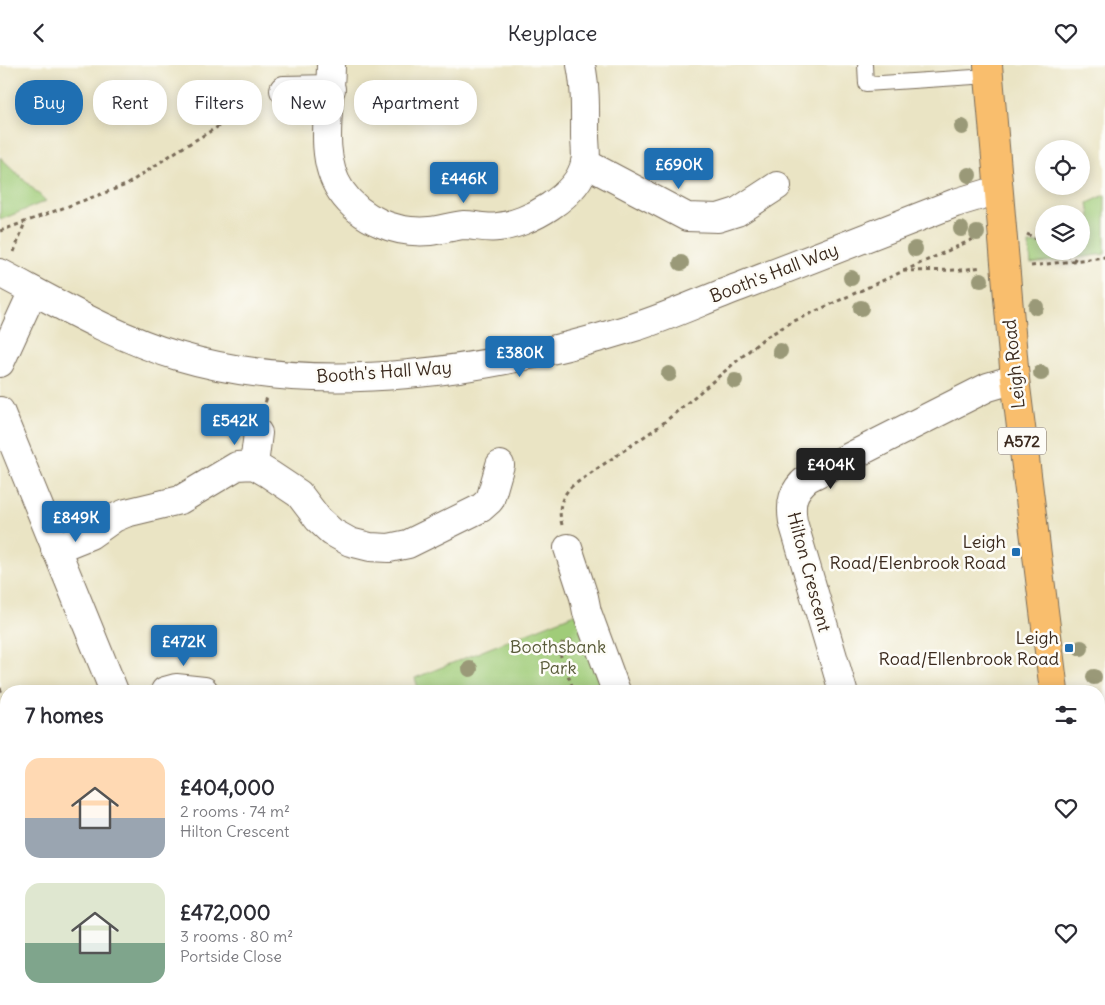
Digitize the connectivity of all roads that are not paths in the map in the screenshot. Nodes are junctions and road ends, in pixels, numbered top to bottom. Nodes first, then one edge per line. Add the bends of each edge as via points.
1 (581, 65) edge
2 (865, 65) edge
3 (988, 71) edge
4 (331, 77) edge
5 (585, 163) junction
6 (777, 186) dead end
7 (998, 190) junction
8 (2, 274) edge
9 (34, 291) junction
10 (0, 363) edge
11 (1015, 379) junction
12 (0, 411) edge
13 (258, 433) road end
14 (254, 465) junction
15 (500, 465) dead end
16 (568, 548) road end
17 (55, 549) junction
18 (112, 685) edge
19 (614, 685) edge
20 (841, 685) edge
21 (1053, 685) edge

1 - 5 street via 586,107
2 - 3 lane via 866,84
3 - 7 main road, Leigh Road / A572
4 - 5 street via 327,152 341,191 364,214 391,229 429,231 463,225 497,227 528,219 548,209 564,194
5 - 6 street via 687,217 718,218 737,212
7 - 9 street, Booth's Hall Way via 955,203 637,327 539,352 465,366 397,374 305,377 222,367 177,356 126,336
7 - 11 main road, Leigh Road / A572
8 - 9 street, Booth's Hall Way
9 - 10 street
11 - 20 street, Hilton Crescent via 988,387 808,478 792,496 793,522
11 - 21 main road, Leigh Road / A572
12 - 17 street
13 - 14 street
14 - 15 street via 291,487 332,532 350,542 389,548 414,542 481,508 498,504
14 - 17 street via 237,466 180,500 114,518 90,535
16 - 19 street
17 - 18 street

